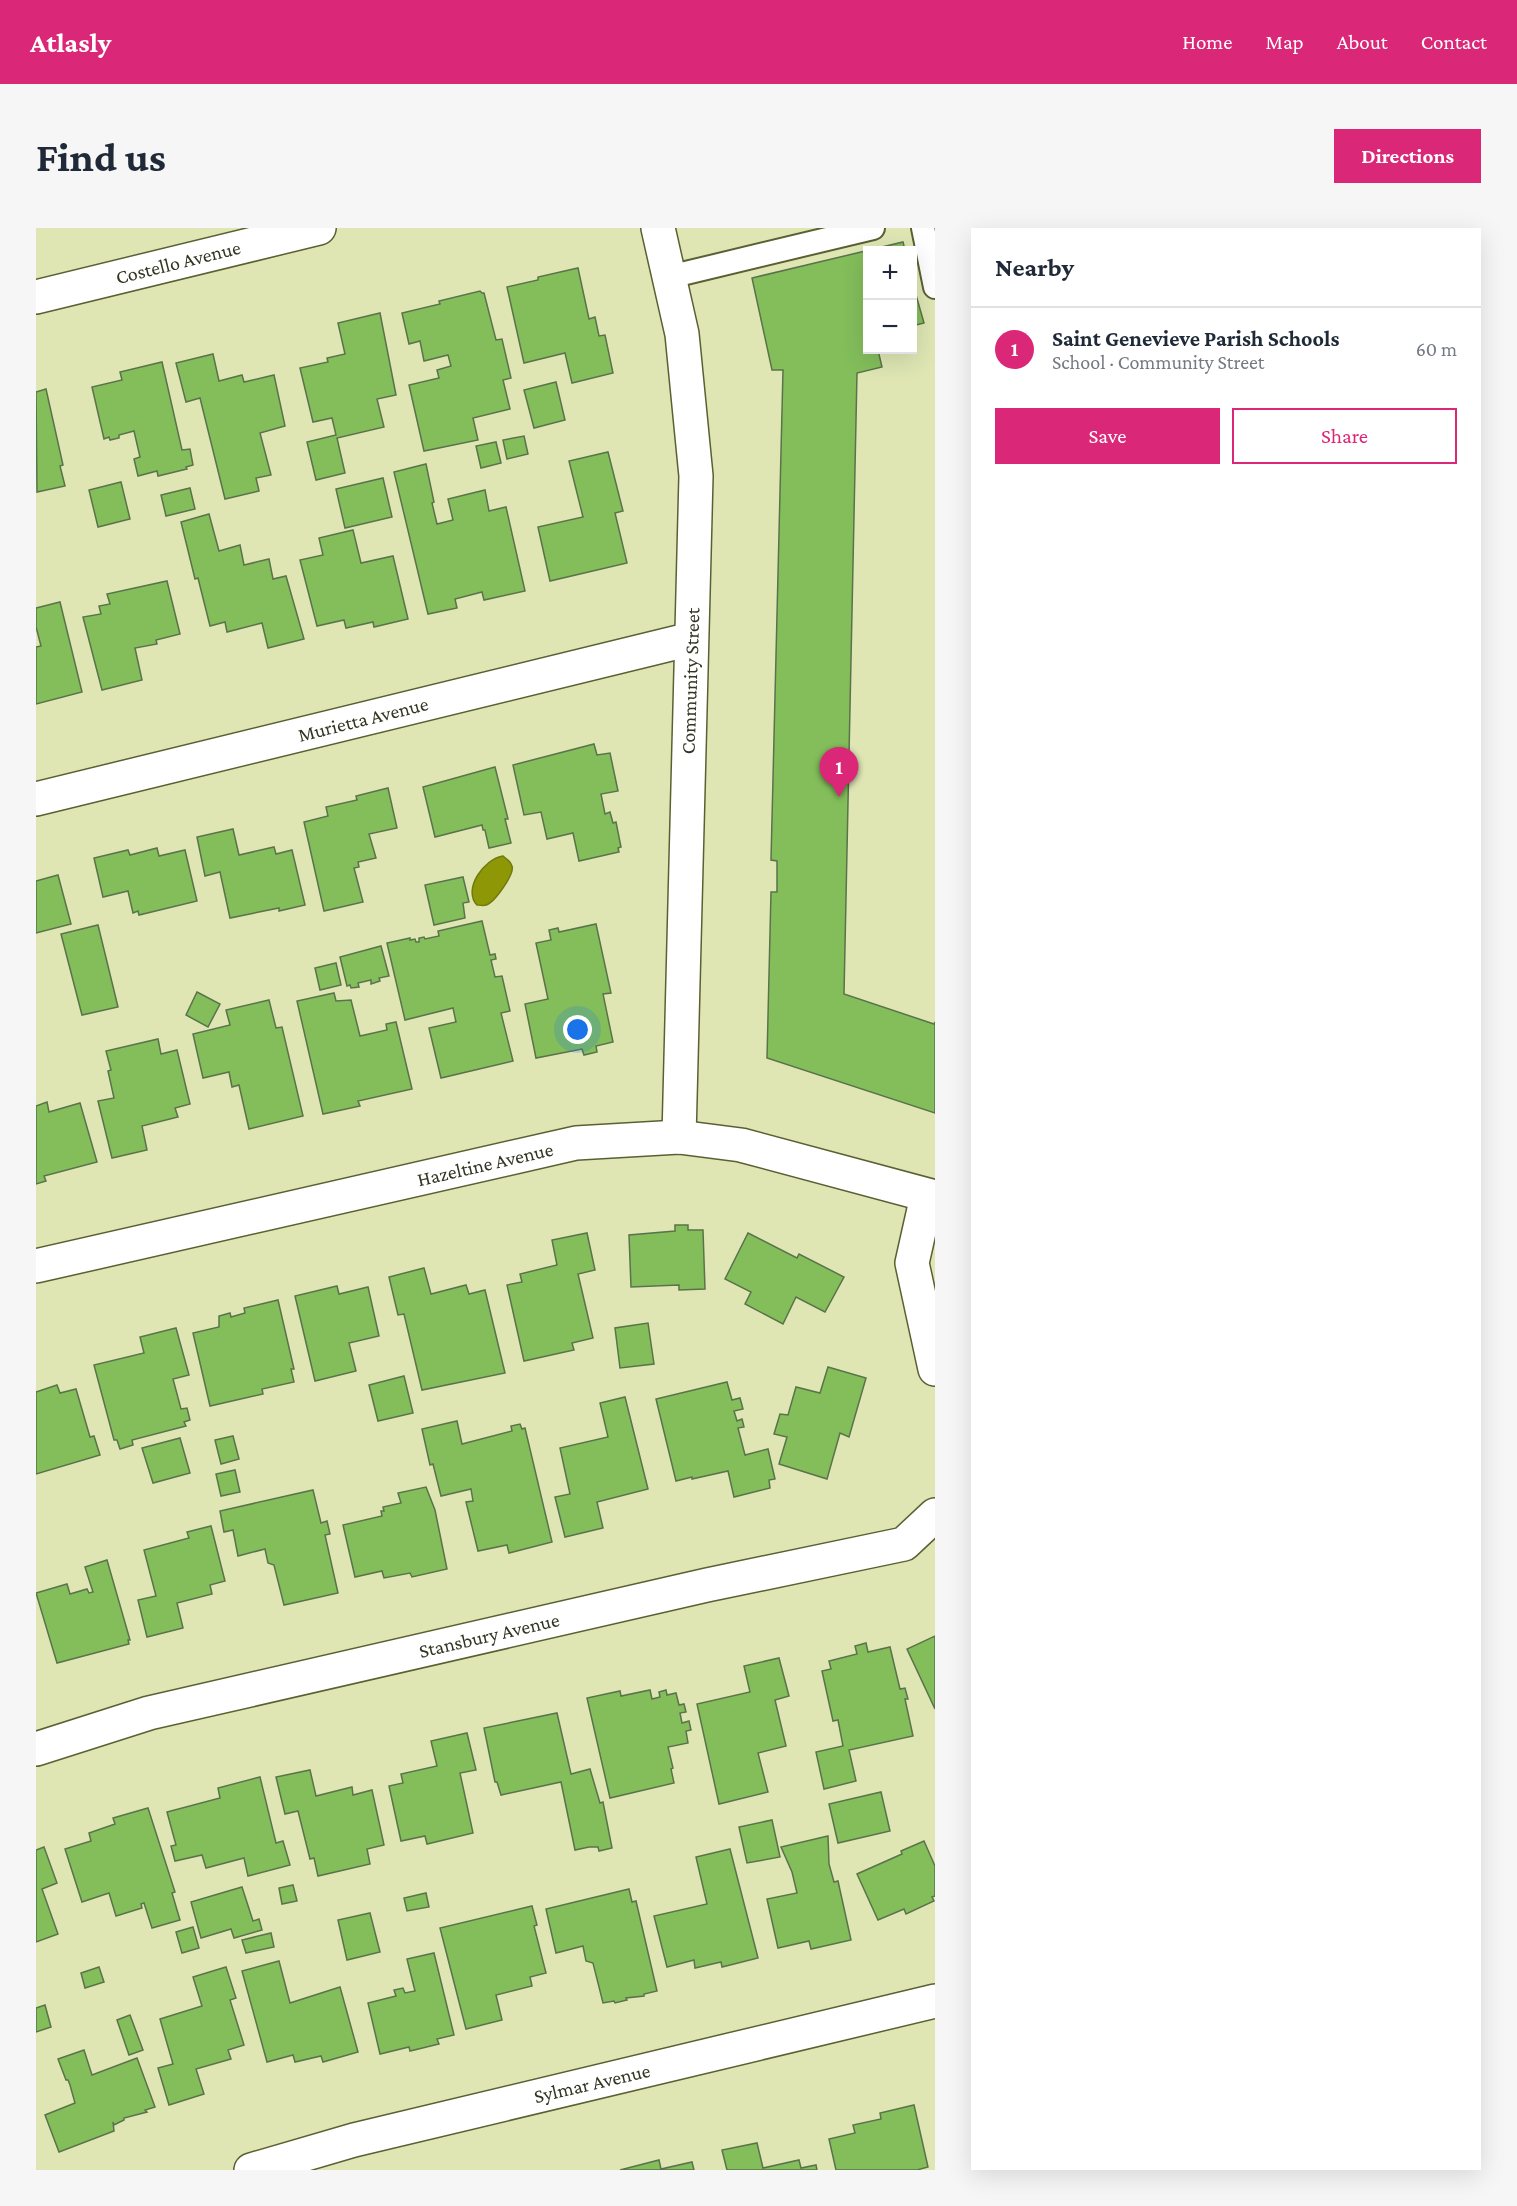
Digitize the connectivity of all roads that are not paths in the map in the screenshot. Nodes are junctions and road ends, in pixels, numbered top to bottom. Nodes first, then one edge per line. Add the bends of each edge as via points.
1 (319, 228) edge
2 (658, 228) edge
3 (873, 228) edge
4 (923, 228) edge
5 (669, 277) junction
6 (935, 287) edge
7 (36, 297) edge
8 (691, 639) junction
9 (36, 799) edge
10 (679, 1137) junction
11 (931, 1197) edge
12 (36, 1266) edge
13 (935, 1369) edge
14 (935, 1515) edge
15 (36, 1749) edge
16 (935, 2001) edge
17 (251, 2170) edge

1 - 7 street, Costello Avenue
2 - 5 street, Community Street
3 - 5 lane
4 - 6 lane
5 - 8 street, Community Street via 682,334 696,476
8 - 9 street, Murietta Avenue
8 - 10 street, Community Street
10 - 11 street, Hazeltine Avenue via 741,1145
10 - 12 street, Hazeltine Avenue via 576,1143
11 - 13 street via 912,1263
14 - 15 street, Stansbury Avenue via 904,1544 707,1585 149,1713
16 - 17 street, Sylmar Avenue via 354,2140

